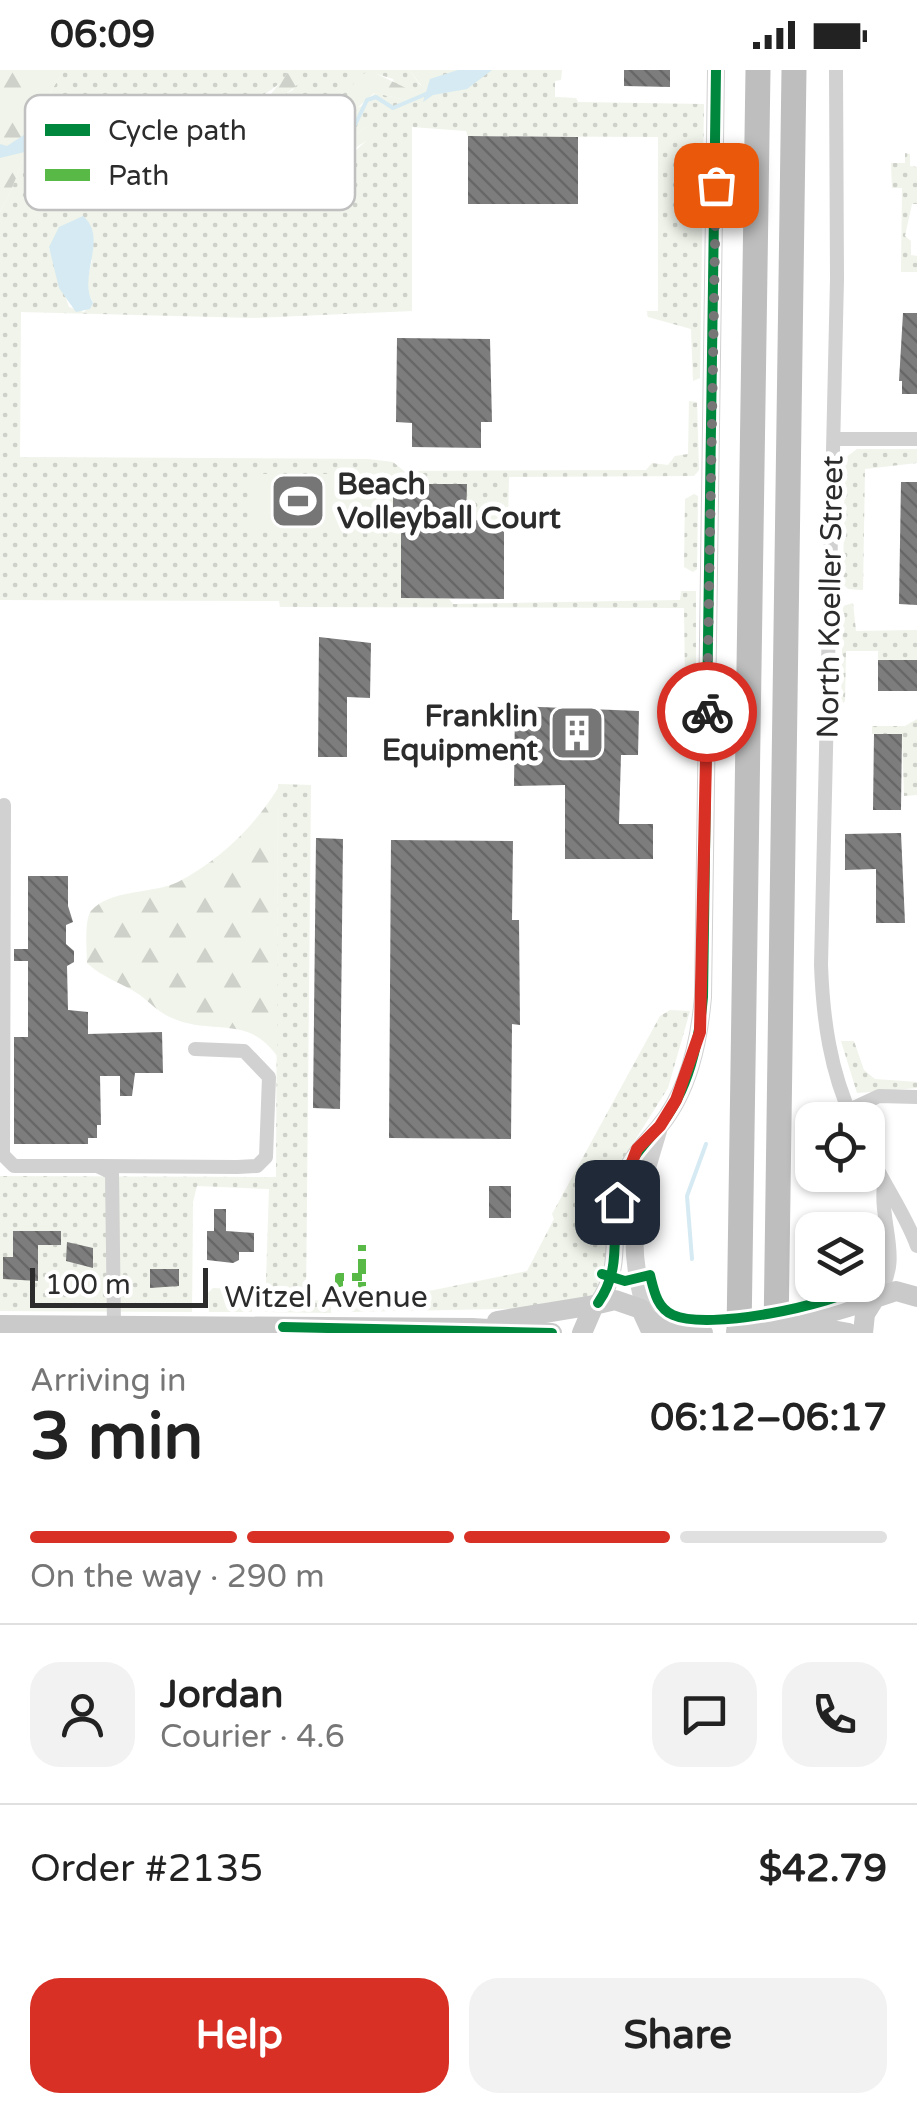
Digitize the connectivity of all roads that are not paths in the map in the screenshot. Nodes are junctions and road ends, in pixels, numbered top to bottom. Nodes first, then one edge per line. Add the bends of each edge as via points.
1 (716, 70) edge
2 (758, 70) edge
3 (794, 70) edge
4 (836, 70) edge
5 (834, 438) junction
6 (917, 439) edge
7 (4, 805) dead end
8 (195, 1049) dead end
9 (917, 1097) edge
10 (847, 1102) edge
11 (870, 1102) edge
12 (660, 1126) junction
13 (97, 1166) junction
14 (885, 1186) edge
15 (885, 1227) edge
16 (917, 1246) edge
17 (885, 1279) edge
18 (885, 1294) edge
19 (917, 1298) edge
20 (862, 1302) edge
21 (873, 1302) edge
22 (596, 1304) junction
23 (650, 1323) edge
24 (0, 1325) edge
25 (114, 1326) junction
26 (804, 1326) junction
27 (472, 1328) junction
28 (348, 1330) edge
29 (552, 1333) edge
30 (582, 1333) edge
31 (704, 1333) edge
32 (737, 1333) edge
33 (776, 1333) edge
34 (848, 1333) edge
35 (863, 1333) edge

1 - 12 street via 703,997 696,1050
2 - 32 highway
3 - 33 highway
4 - 5 street, North Koeller Street
5 - 6 street
5 - 10 street, North Koeller Street via 821,965 824,1021
7 - 13 street via 3,1155 14,1166
8 - 13 street via 244,1051 269,1077 266,1157 257,1166
9 - 11 street via 879,1096
12 - 22 street via 637,1149 620,1186 615,1272
12 - 23 street via 632,1227 634,1268
13 - 25 street via 114,1178
14 - 16 street
15 - 17 street via 891,1268
18 - 19 main road
20 - 26 main road
21 - 35 main road
22 - 23 main road via 627,1301
22 - 27 main road, Witzel Avenue
22 - 30 main road
23 - 31 main road
24 - 25 main road, Witzel Avenue
25 - 28 main road, Witzel Avenue
26 - 32 main road, bridge
26 - 34 main road
27 - 28 main road, Witzel Avenue
27 - 29 main road, Witzel Avenue

